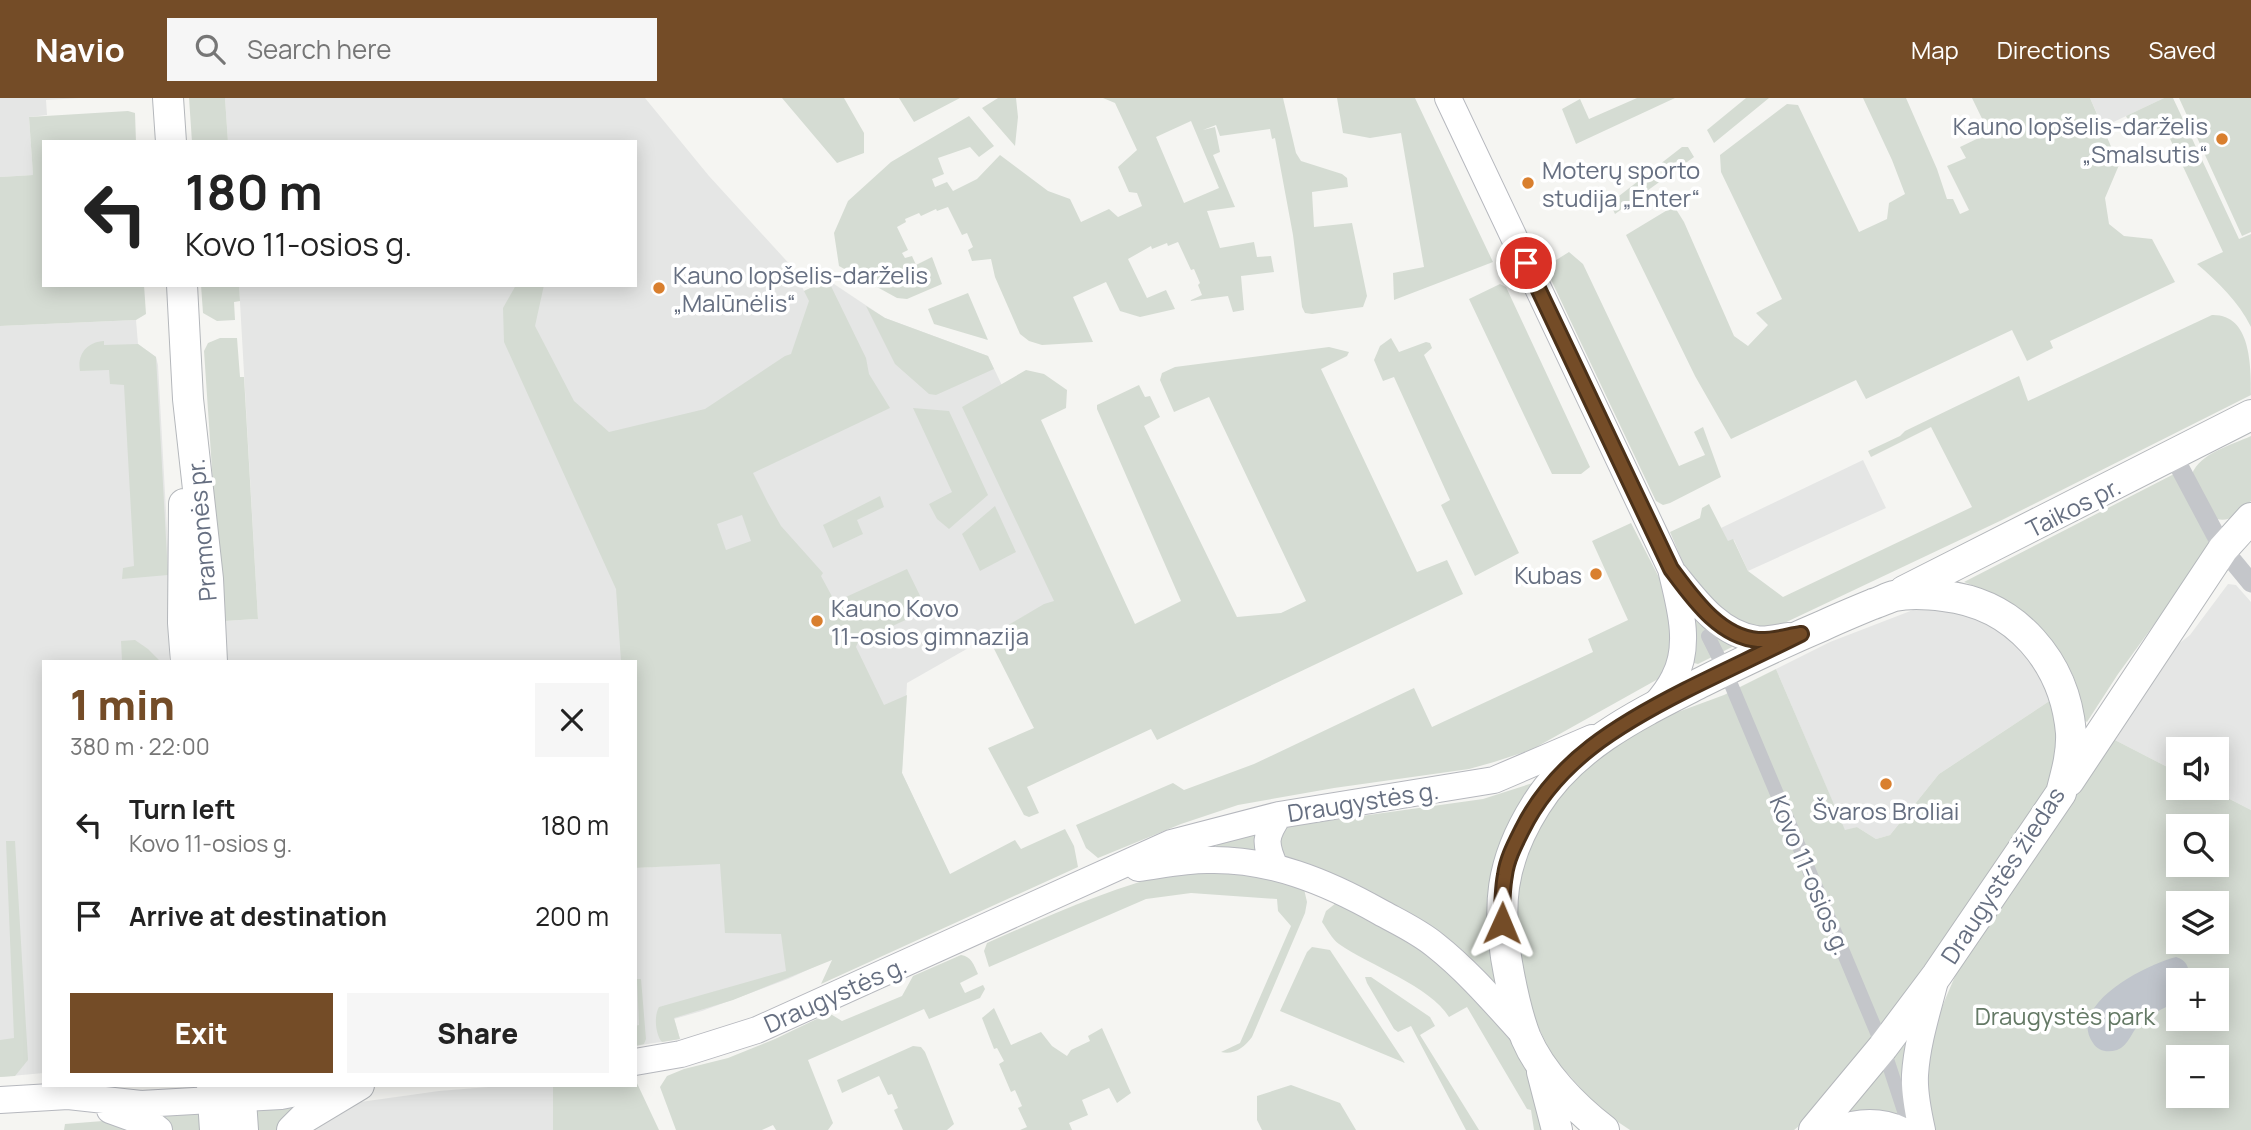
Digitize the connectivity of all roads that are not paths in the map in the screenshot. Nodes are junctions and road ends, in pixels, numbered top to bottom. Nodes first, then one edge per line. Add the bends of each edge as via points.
1 (168, 98) edge
2 (1448, 98) edge
3 (171, 140) edge
4 (182, 287) edge
5 (188, 399) junction
6 (2251, 415) edge
7 (2174, 455) junction
8 (2251, 518) edge
9 (2223, 549) junction
10 (1671, 569) junction
11 (2251, 583) edge
12 (1894, 596) junction
13 (1705, 634) junction
14 (1801, 634) junction
15 (186, 660) edge
16 (212, 660) edge
17 (1725, 670) junction
18 (1655, 705) junction
19 (1619, 726) junction
20 (2061, 793) junction
21 (1279, 815) junction
22 (1275, 867) junction
23 (1106, 874) junction
24 (1937, 975) junction
25 (1883, 1047) junction
26 (1532, 1048) junction
27 (637, 1062) edge
28 (102, 1087) edge
29 (328, 1087) edge
30 (356, 1087) edge
31 (80, 1090) edge
32 (227, 1092) edge
33 (0, 1100) edge
34 (1910, 1124) edge
35 (159, 1130) edge
36 (215, 1130) edge
37 (243, 1130) edge
38 (292, 1130) edge
39 (1557, 1130) edge
40 (1604, 1130) edge
41 (1814, 1130) edge
42 (1834, 1130) edge

1 - 3 main road
2 - 10 main road, Kovo 11-osios g.
4 - 5 main road, Pramonės pr.
5 - 15 main road, Pramonės pr. via 183,536
5 - 16 main road, Pramonės pr. via 208,579
6 - 7 main road, Taikos pr.
7 - 9 street
7 - 12 main road, Taikos pr.
8 - 9 main road
9 - 11 street
9 - 20 main road
10 - 13 main road, Kovo 11-osios g. via 1693,598
10 - 13 main road, Kovo 11-osios g. via 1679,606
12 - 14 main road, Draugystės žiedas
12 - 20 main road, Draugystės žiedas via 1931,595 1982,605 2001,614 2037,644 2053,669 2068,713 2070,758
13 - 14 main road, Kovo 11-osios g. via 1759,640
13 - 17 street, Kovo 11-osios g.
13 - 18 main road
14 - 17 main road, Draugystės žiedas
17 - 18 main road, Draugystės žiedas
17 - 25 street, Kovo 11-osios g.
18 - 19 main road, Draugystės žiedas
19 - 21 main road, Draugystės g. via 1494,780
19 - 26 main road, Draugystės žiedas via 1579,755 1537,802 1505,872 1505,956
20 - 24 main road, Draugystės žiedas
21 - 22 main road via 1268,832 1267,845
21 - 23 main road, Draugystės g. via 1171,843
22 - 23 main road, Draugystės g. via 1207,860
22 - 26 main road, Draugystės g. via 1347,894 1433,943 1473,979
23 - 27 main road, Draugystės g. via 757,1030 681,1054
24 - 25 main road, Draugystės žiedas
24 - 34 main road via 1917,1059
25 - 34 street, Kovo 11-osios g.
25 - 41 main road, Draugystės žiedas
26 - 39 main road
26 - 40 main road, Draugystės žiedas via 1578,1108
28 - 31 main road
29 - 32 main road via 281,1096
30 - 38 main road
31 - 32 main road via 141,1104
31 - 33 main road
31 - 35 main road
32 - 36 main road
32 - 37 main road
34 - 42 main road via 1867,1123

